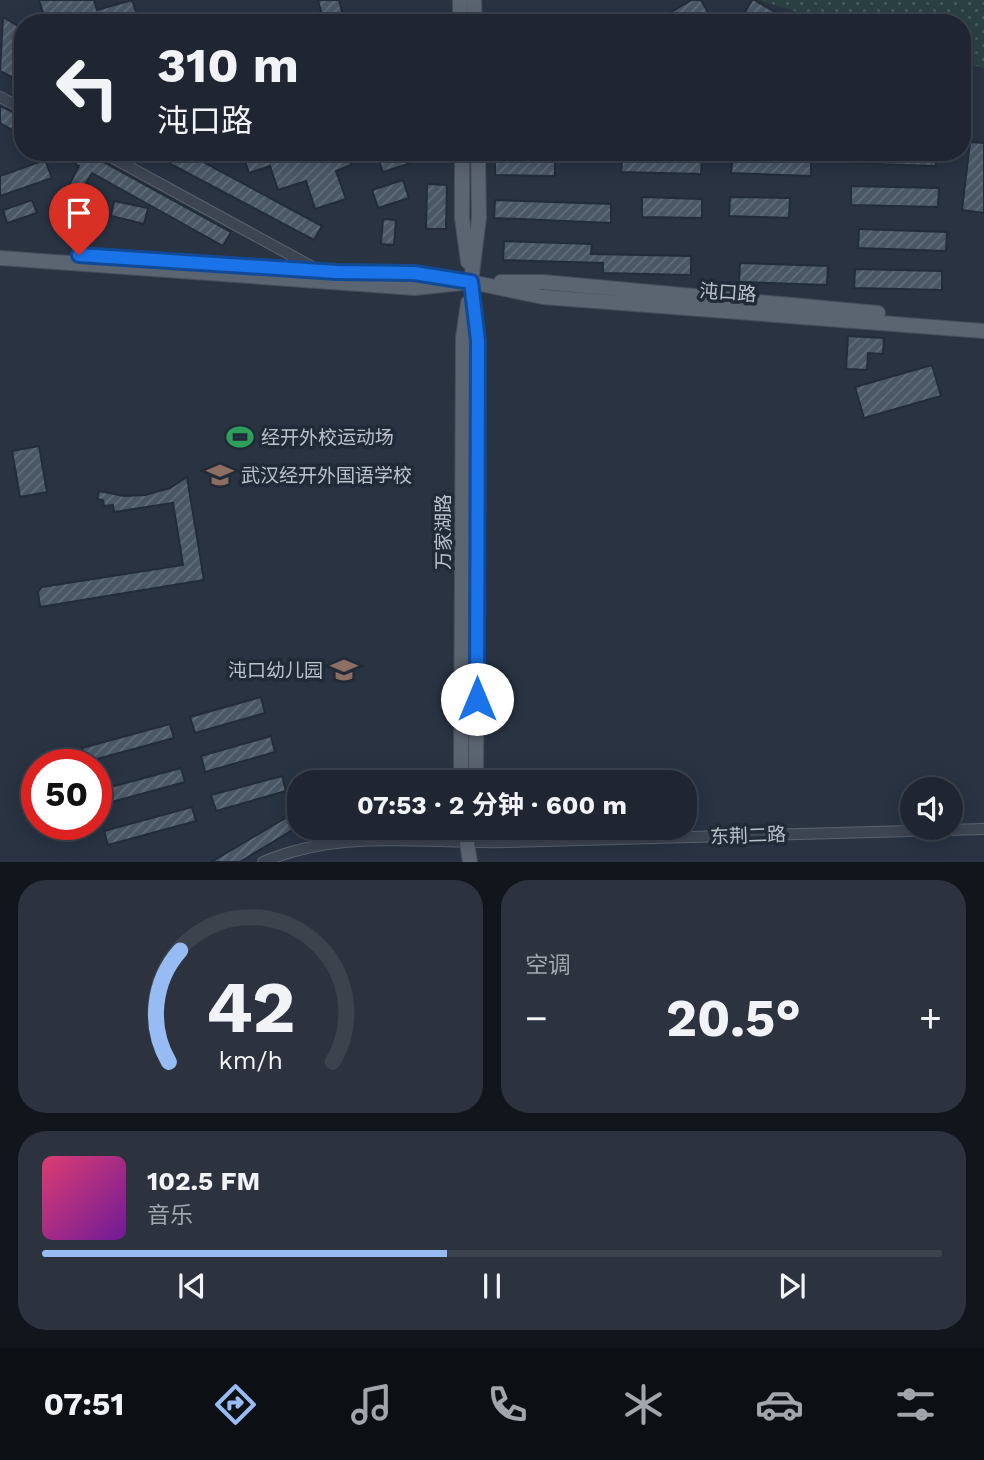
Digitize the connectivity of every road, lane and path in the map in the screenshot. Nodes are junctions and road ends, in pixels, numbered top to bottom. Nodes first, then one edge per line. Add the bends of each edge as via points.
1 (118, 161) edge
2 (462, 161) edge
3 (478, 161) edge
4 (0, 250) edge
5 (0, 258) edge
6 (316, 274) junction
7 (471, 282) junction
8 (984, 323) edge
9 (984, 331) edge
10 (461, 770) edge
11 (477, 770) edge
12 (984, 829) edge
13 (697, 831) edge
14 (356, 840) edge
15 (467, 840) edge
16 (468, 840) edge
17 (263, 862) edge
18 (465, 862) edge
19 (470, 862) edge

1 - 6 street
2 - 7 main road, 万家湖路
3 - 7 main road, 万家湖路 via 479,218
4 - 6 main road, 沌口路
5 - 6 main road, 沌口路
6 - 7 main road, 沌口路 via 415,288
7 - 8 main road, 沌口路 via 543,282
7 - 9 main road, 沌口路 via 543,297
7 - 10 main road, 万家湖路 via 463,338
7 - 11 main road, 万家湖路 via 478,341
12 - 13 street, 东荆二路
14 - 17 street, 东荆二路 via 335,841
15 - 18 main road
16 - 19 main road

